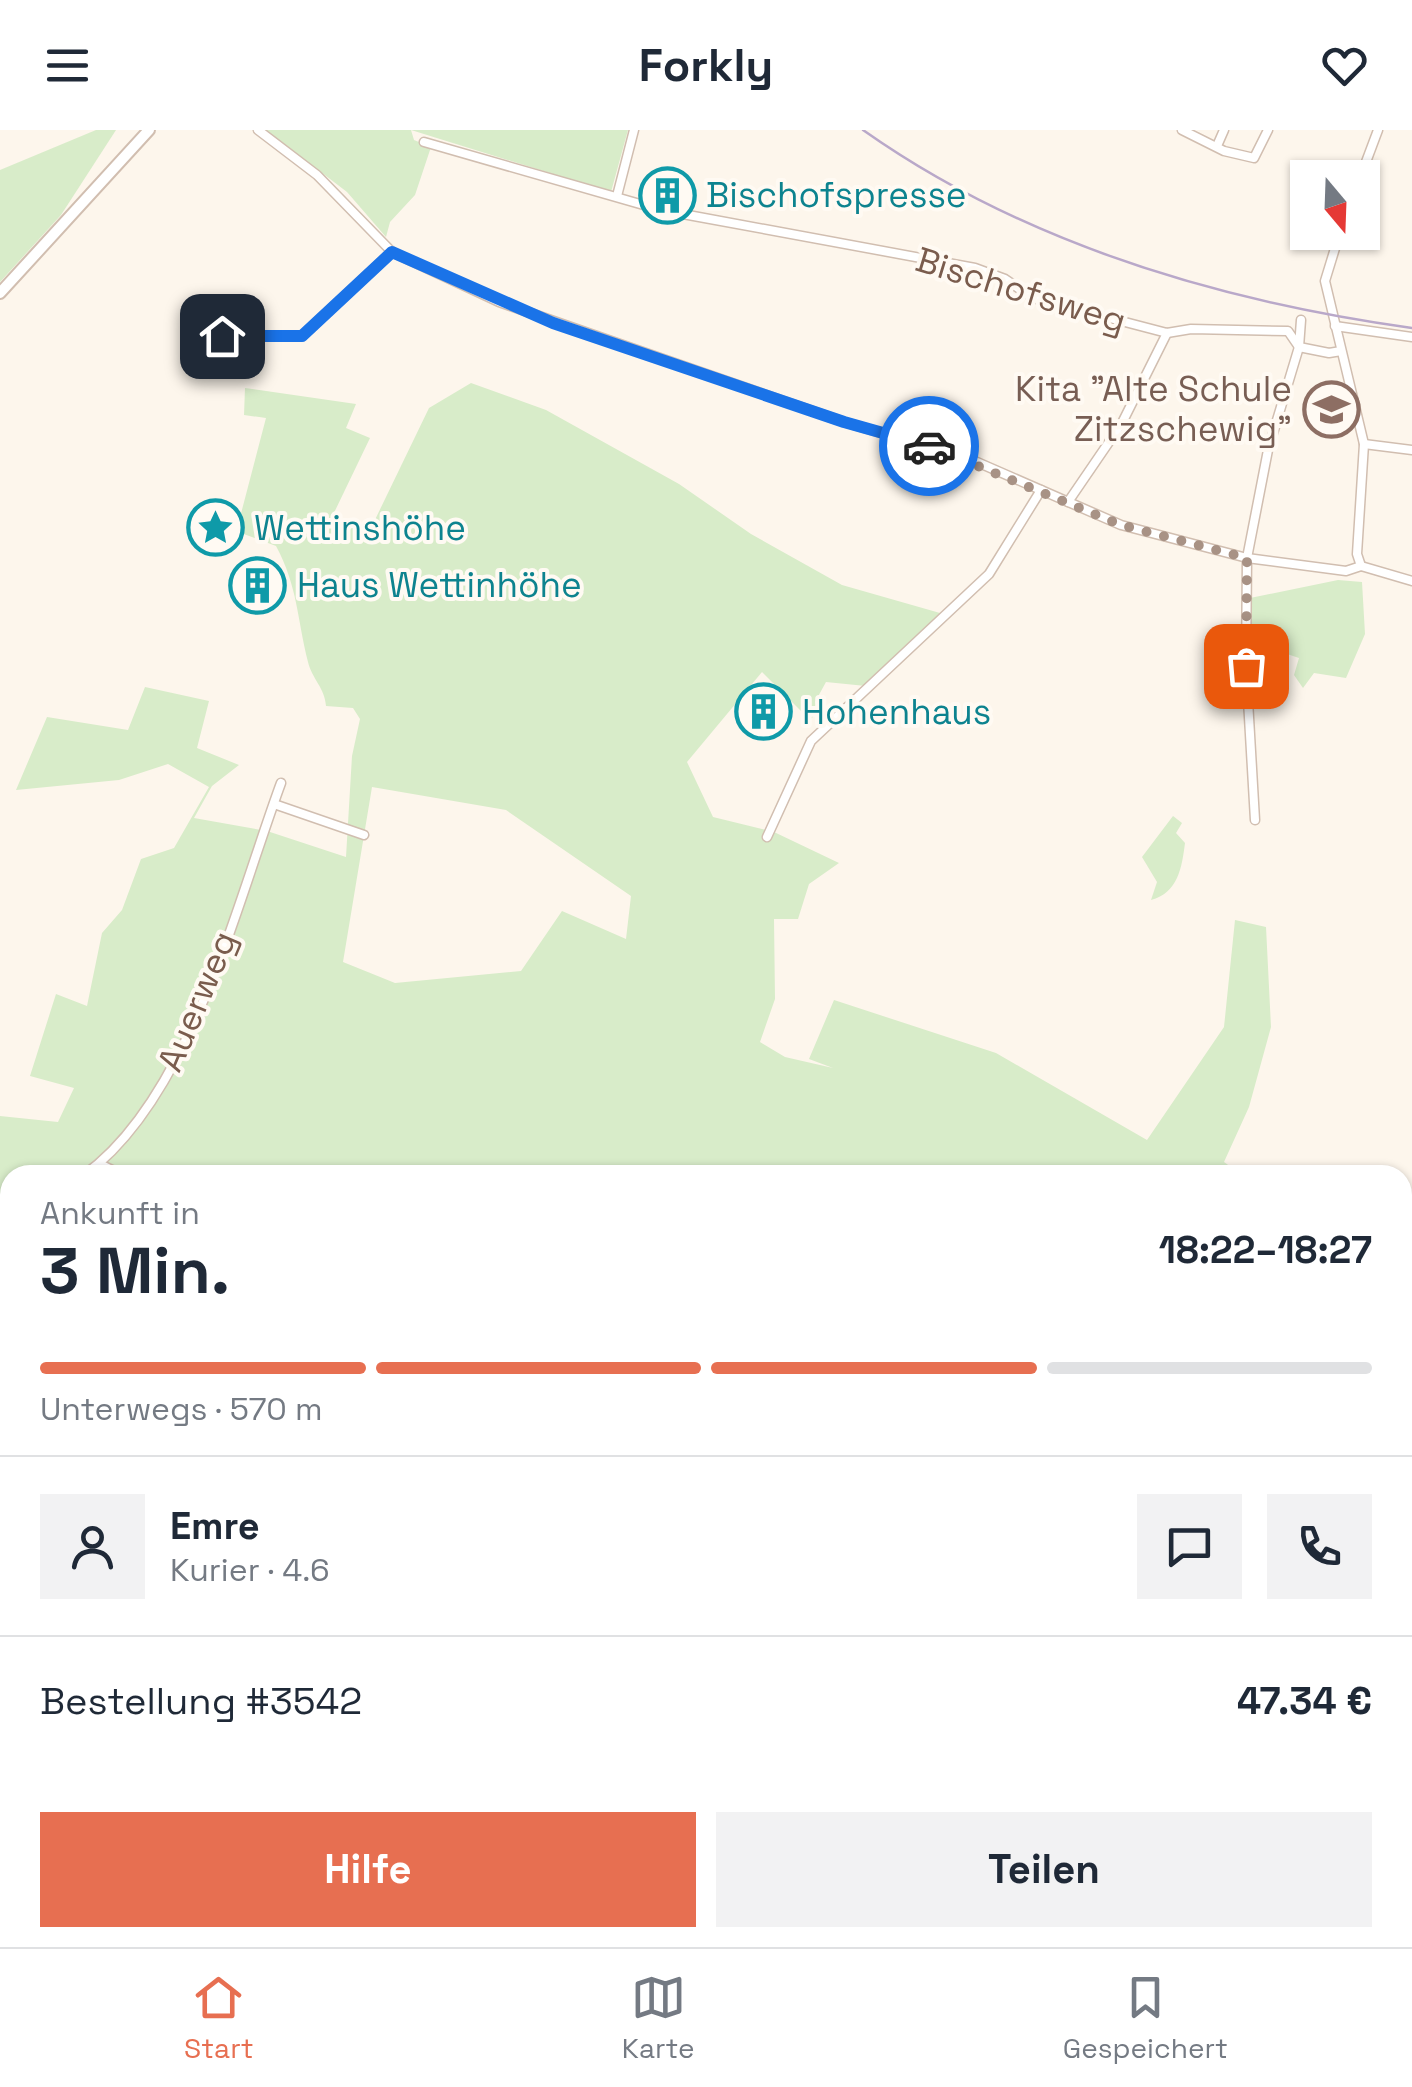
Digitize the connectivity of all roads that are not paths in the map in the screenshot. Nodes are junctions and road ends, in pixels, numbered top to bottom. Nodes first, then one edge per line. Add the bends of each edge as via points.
1 (148, 130) edge
2 (258, 130) edge
3 (634, 130) edge
4 (1182, 130) edge
5 (1224, 130) edge
6 (1268, 130) edge
7 (1378, 130) edge
8 (424, 142) dead end
9 (1217, 146) junction
10 (1367, 160) edge
11 (617, 196) junction
12 (1334, 250) edge
13 (392, 252) junction
14 (0, 293) edge
15 (1300, 320) dead end
16 (1335, 326) junction
17 (1168, 334) junction
18 (222, 336) dead end
19 (1412, 337) edge
20 (1299, 346) junction
21 (1341, 351) junction
22 (1364, 444) junction
23 (1412, 450) edge
24 (1040, 490) junction
25 (1068, 502) junction
26 (1247, 558) junction
27 (1361, 566) junction
28 (1412, 581) edge
29 (281, 783) dead end
30 (274, 804) junction
31 (1255, 820) dead end
32 (364, 835) dead end
33 (768, 837) dead end
34 (100, 1164) edge

1 - 14 street
2 - 13 street via 316,175
3 - 11 street
4 - 9 street
5 - 9 street
6 - 9 street via 1254,158
7 - 10 street
8 - 11 street, Bischofsweg
11 - 17 street, Bischofsweg via 975,268 1032,298
12 - 16 street via 1325,281
13 - 18 street via 302,336
13 - 24 street via 553,323 947,451
15 - 20 street
16 - 19 street
16 - 21 street
17 - 20 street, Bischofsweg via 1269,328 1288,330
17 - 25 street via 1122,424
20 - 21 street, Bischofsweg
20 - 26 street via 1268,450
21 - 22 street
22 - 23 street
22 - 27 street
24 - 25 street
24 - 33 street via 989,574 812,741
25 - 26 street via 1121,525
26 - 27 street via 1333,570
26 - 31 street
27 - 28 street
29 - 30 street, Auerweg
30 - 32 street
30 - 34 street, Auerweg via 176,1062 140,1120

